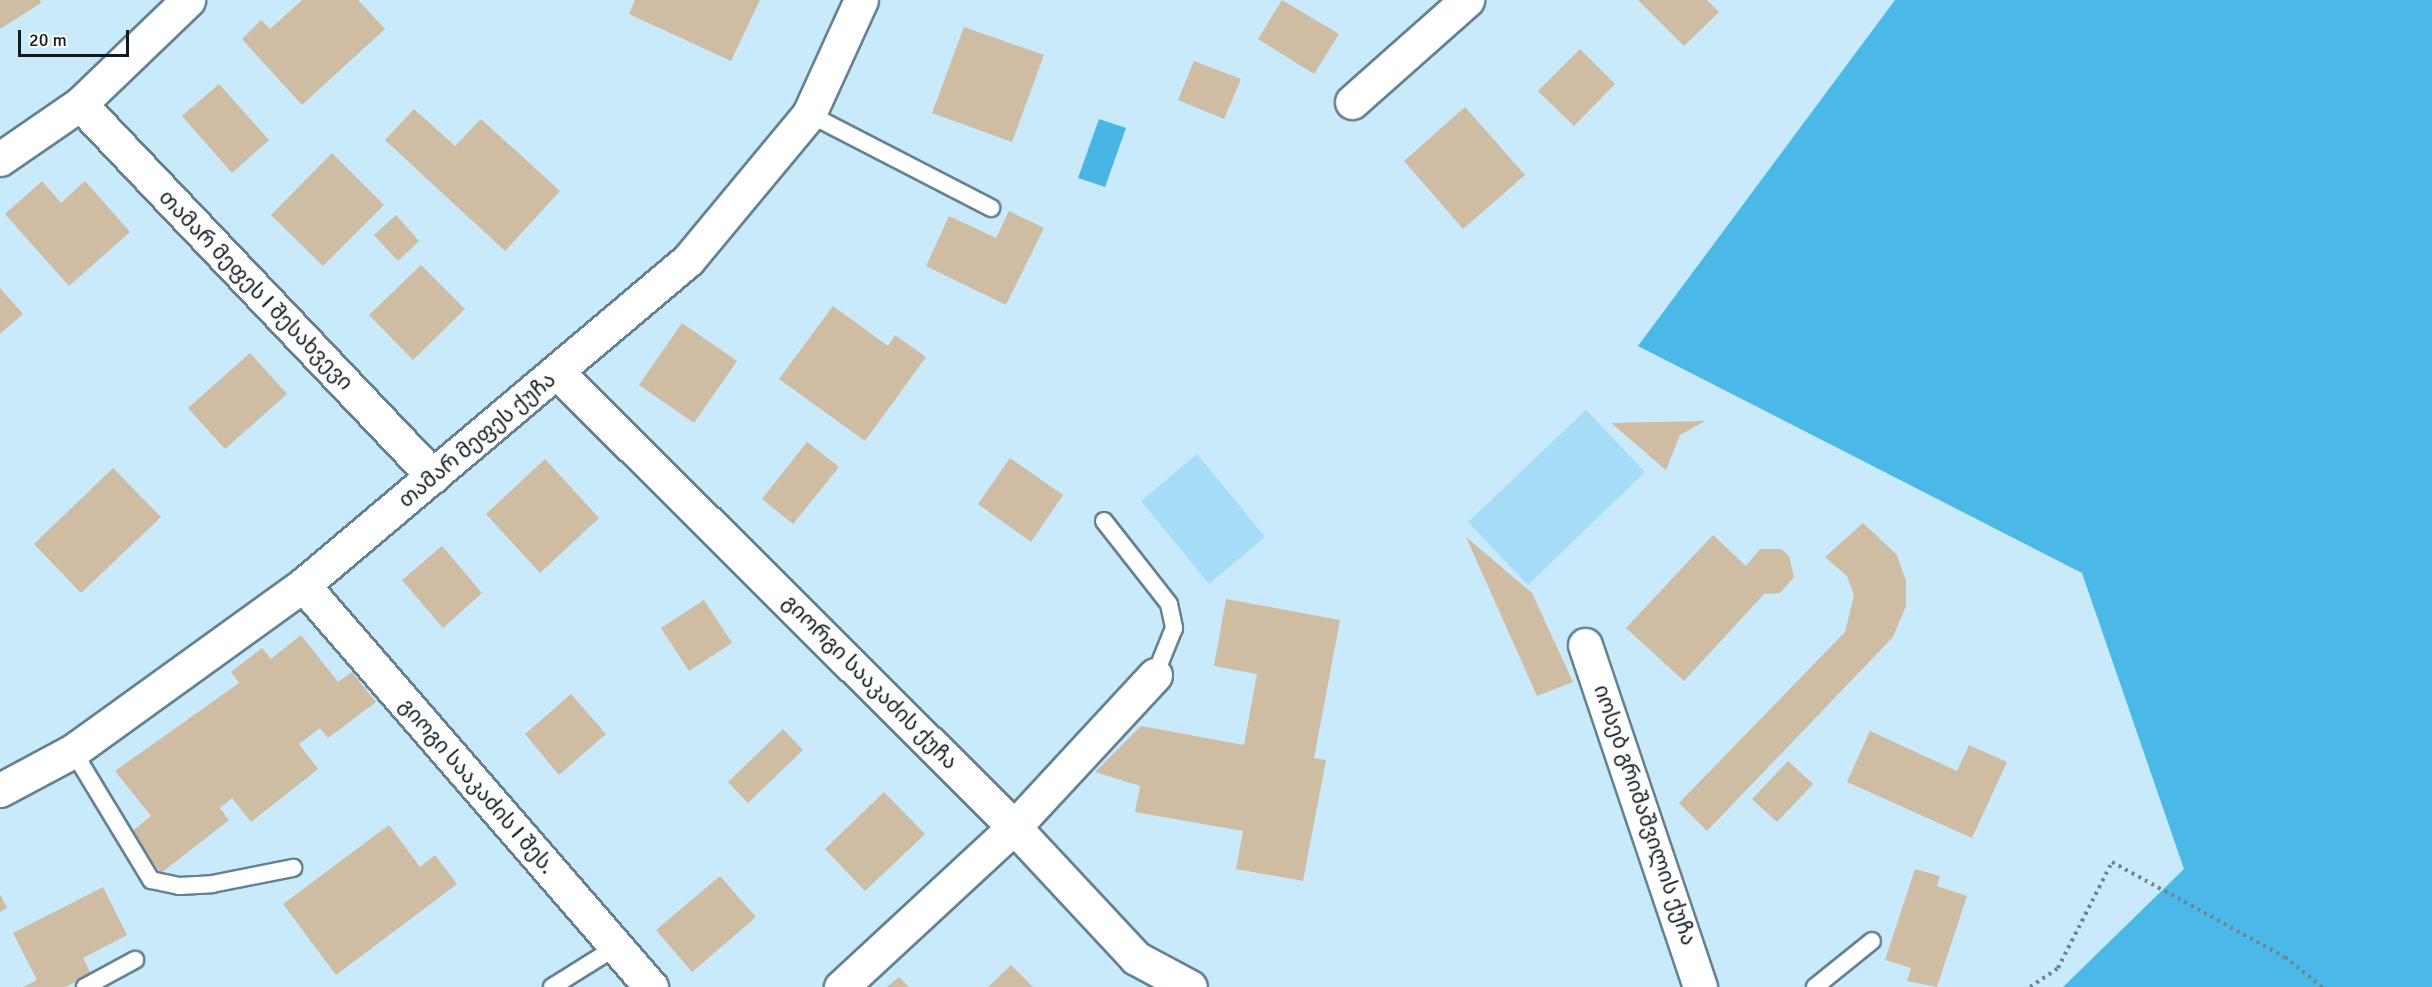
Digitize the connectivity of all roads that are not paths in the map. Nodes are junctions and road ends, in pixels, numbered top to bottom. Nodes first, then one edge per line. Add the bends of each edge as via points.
1 (861, 0) edge
2 (1467, 0) edge
3 (174, 5) edge
4 (1352, 102) dead end
5 (80, 104) junction
6 (809, 114) junction
7 (0, 159) edge
8 (991, 208) dead end
9 (558, 373) junction
10 (433, 476) junction
11 (1104, 521) dead end
12 (303, 585) junction
13 (1585, 645) dead end
14 (1155, 675) joint
15 (72, 751) junction
16 (0, 790) edge
17 (1014, 827) junction
18 (293, 868) dead end
19 (1872, 941) dead end
20 (616, 947) junction
21 (135, 960) dead end
22 (85, 987) edge
23 (552, 987) edge
24 (651, 987) edge
25 (841, 987) edge
26 (1190, 987) edge
27 (1700, 987) edge
28 (1815, 987) edge

1 - 6 street, თამარ მეფეს ქუჩა
2 - 4 street
3 - 5 street
5 - 7 street
5 - 10 street, თამარ მეფეს I შესახვევი
6 - 8 lane
6 - 9 street, თამარ მეფეს ქუჩა via 688,260
9 - 10 street, თამარ მეფეს ქუჩა
9 - 17 street, გიორგი სააკაძის ქუჩა
10 - 12 street, თამარ მეფეს ქუჩა
11 - 14 lane via 1169,604 1174,628
12 - 15 street, თამარ მეფეს ქუჩა
12 - 20 street, გიოგი სააკაძის I შეს.
13 - 27 street, იოსებ გრიშაშვილის ქუჩა
14 - 17 street
15 - 16 street, თამარ მეფეს ქუჩა
15 - 18 lane via 151,880 180,886 212,884
17 - 25 street
17 - 26 street, გიორგი სააკაძის ქუჩა via 1136,958
19 - 28 lane
20 - 23 lane
20 - 24 street, გიოგი სააკაძის I შეს.
21 - 22 lane

